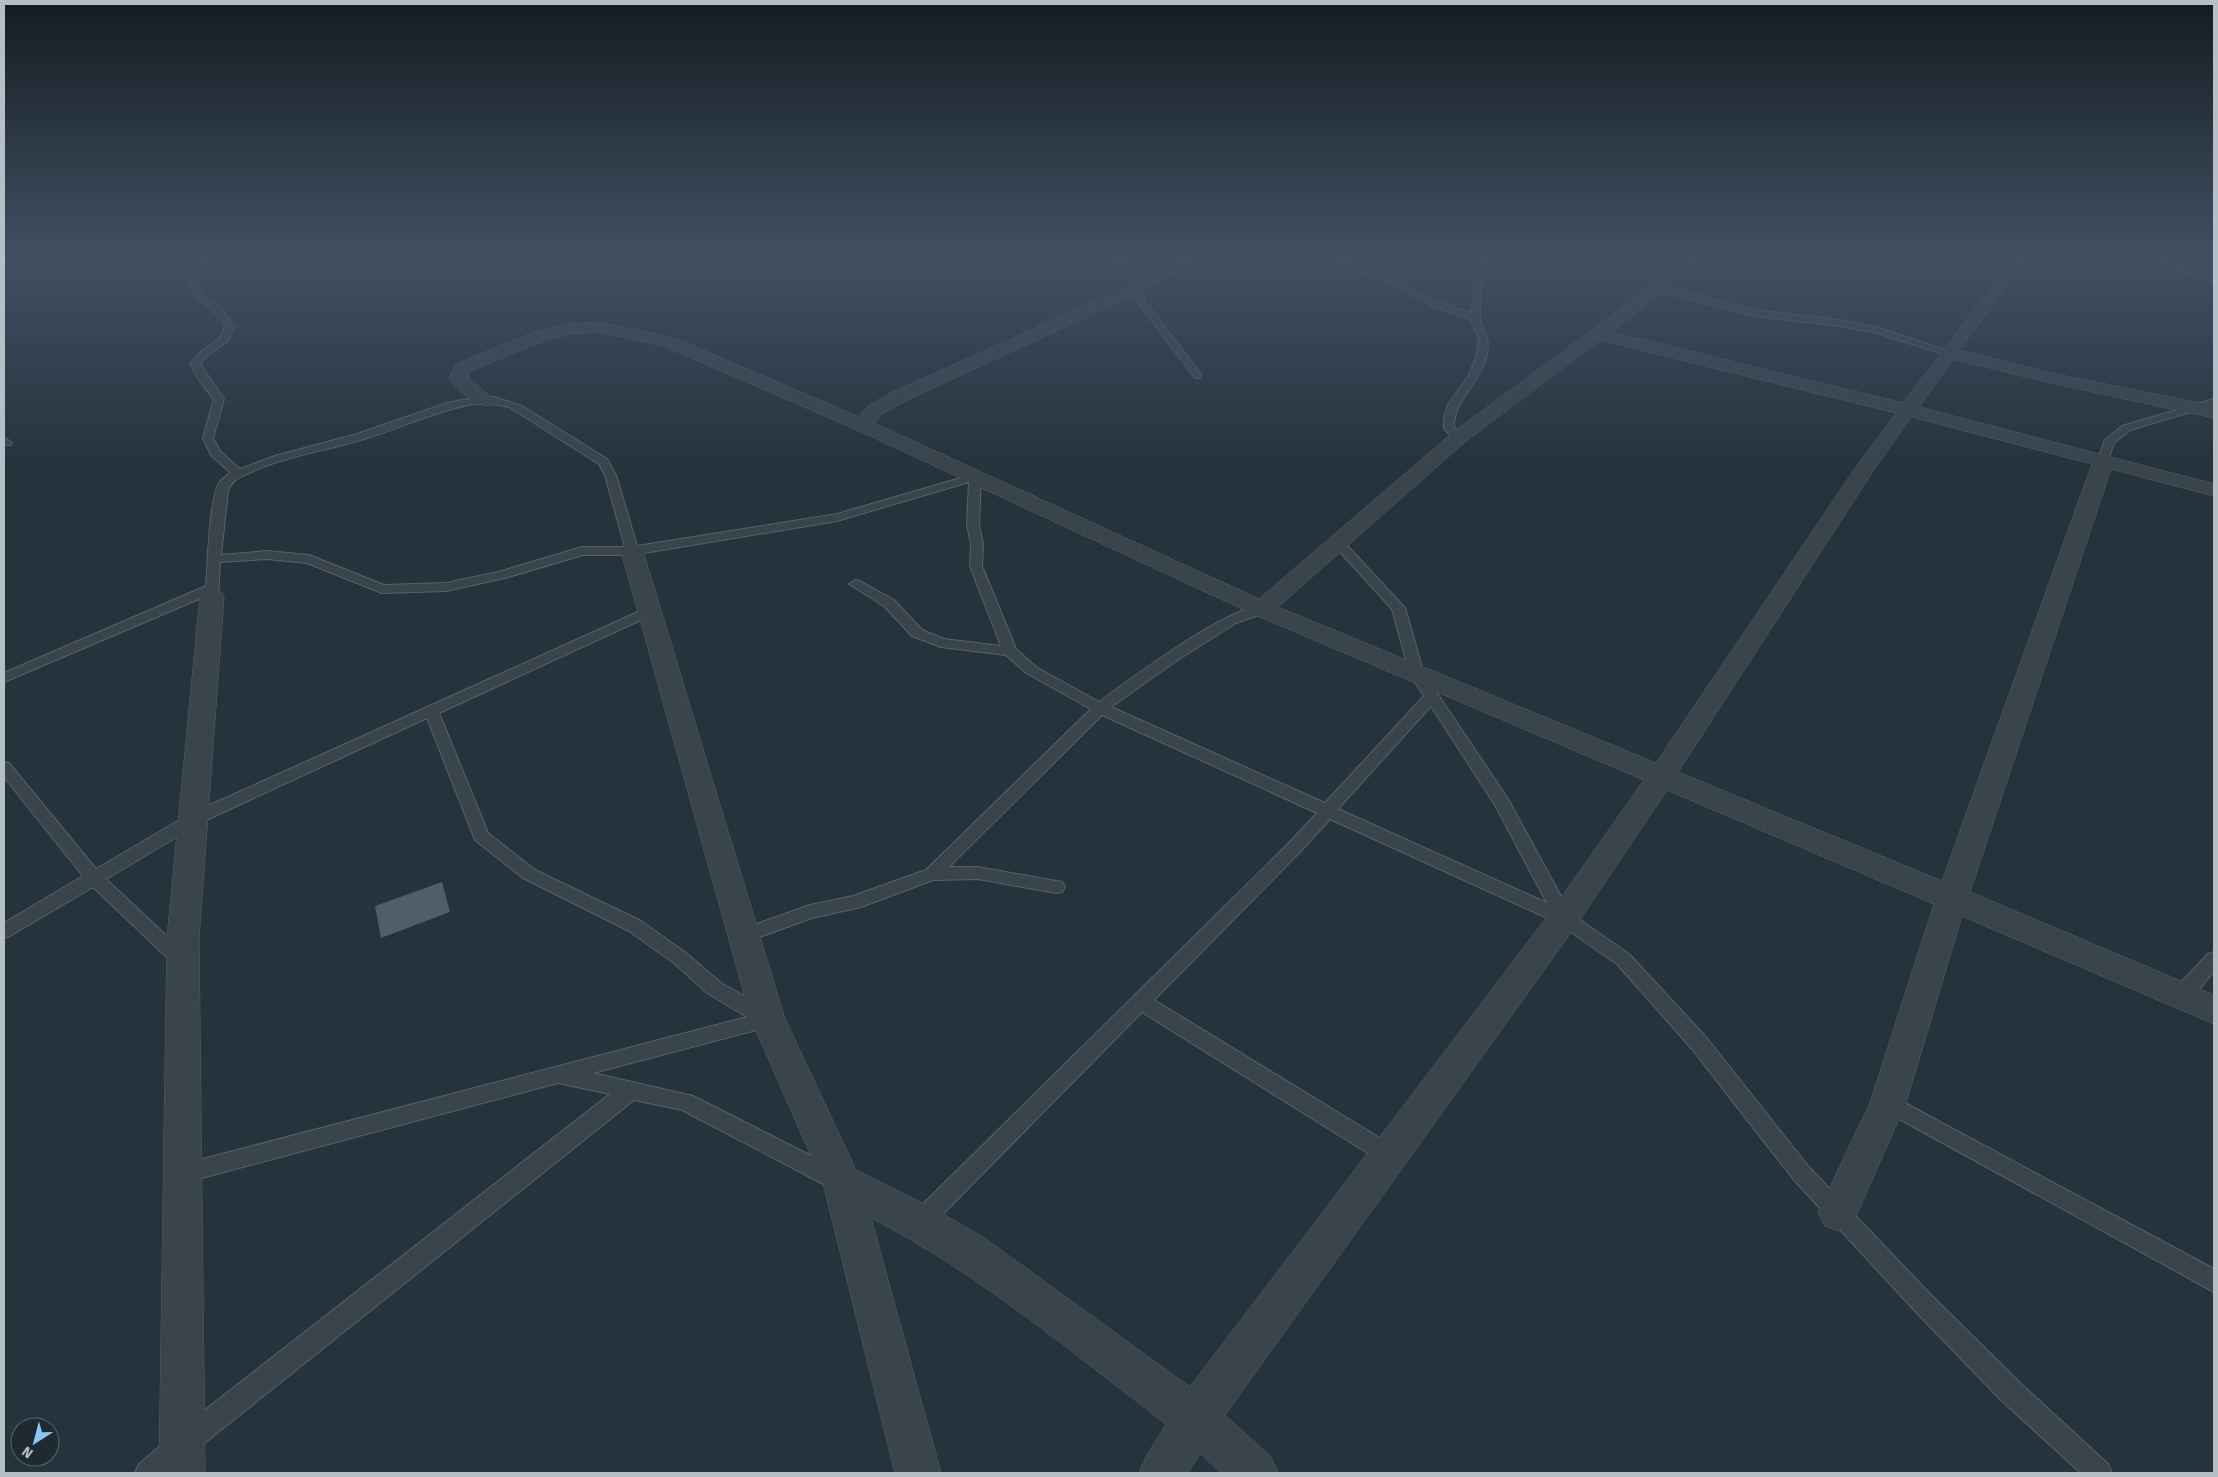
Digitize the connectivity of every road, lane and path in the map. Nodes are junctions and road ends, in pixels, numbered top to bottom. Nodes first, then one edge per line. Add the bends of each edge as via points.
1 (230, 327) edge
2 (1053, 327) edge
3 (1161, 327) edge
4 (1479, 327) edge
5 (1609, 327) edge
6 (1859, 327) edge
7 (1969, 327) edge
8 (1600, 334) junction
9 (1949, 353) junction
10 (1198, 376) dead end
11 (486, 400) junction
12 (2214, 402) edge
13 (2194, 408) junction
14 (1907, 410) junction
15 (2214, 412) edge
16 (862, 425) junction
17 (1458, 438) junction
18 (2103, 461) junction
19 (238, 473) junction
20 (975, 477) junction
21 (2214, 490) edge
22 (1338, 542) junction
23 (632, 551) junction
24 (215, 559) junction
25 (855, 584) dead end
26 (212, 592) junction
27 (1262, 609) junction
28 (649, 611) junction
29 (1010, 651) junction
30 (1417, 674) junction
31 (4, 678) edge
32 (1432, 696) junction
33 (1100, 708) junction
34 (431, 711) junction
35 (4, 766) edge
36 (1661, 776) junction
37 (1328, 811) junction
38 (194, 819) junction
39 (932, 874) junction
40 (94, 878) junction
41 (1056, 887) dead end
42 (1952, 898) junction
43 (1564, 918) junction
44 (4, 931) edge
45 (743, 936) junction
46 (2214, 959) edge
47 (183, 962) junction
48 (2180, 996) junction
49 (1141, 1002) junction
50 (2214, 1010) edge
51 (768, 1019) junction
52 (556, 1075) junction
53 (630, 1090) junction
54 (1888, 1103) junction
55 (1389, 1155) junction
56 (183, 1173) junction
57 (842, 1182) junction
58 (1838, 1212) junction
59 (920, 1222) junction
60 (2214, 1281) edge
61 (1194, 1418) junction
62 (182, 1459) edge
63 (148, 1473) edge
64 (918, 1473) edge
65 (1162, 1473) edge
66 (1255, 1473) edge
67 (2099, 1473) edge

1 - 19 lane via 224,340 195,364 219,399 208,438 216,453
2 - 16 street via 900,396 876,410
3 - 10 lane
4 - 17 lane via 1484,339 1481,358 1474,375 1453,405 1449,418 1449,428
5 - 8 street
6 - 9 lane
7 - 9 street
8 - 14 street
8 - 17 street
9 - 13 street
9 - 14 street
11 - 16 street via 458,378 462,368 540,336 598,327 669,342
11 - 19 lane via 440,409
11 - 23 lane via 511,404 581,446 607,466
12 - 13 lane
13 - 15 street
13 - 18 lane via 2126,428 2109,442
14 - 18 street
14 - 36 street
16 - 20 street
17 - 22 street
18 - 21 street
18 - 42 street
19 - 24 lane via 225,483 220,500
20 - 23 lane via 837,517
20 - 27 street
20 - 29 lane via 973,524 977,544 976,566
22 - 27 street
22 - 30 lane via 1398,608
23 - 24 lane via 582,551 500,575 446,586 382,589 309,559 267,555
23 - 28 street
24 - 26 lane
25 - 29 lane via 889,603 917,633 941,643
26 - 31 lane
26 - 38 street
27 - 30 street
27 - 33 lane via 1231,620
28 - 34 lane
28 - 45 street
29 - 33 lane via 1031,670
30 - 32 lane
30 - 36 street
32 - 37 lane
32 - 43 lane via 1502,803
33 - 37 lane
33 - 39 lane
34 - 38 lane
34 - 51 lane via 481,836 529,874 635,926 680,958 714,988
35 - 40 lane
36 - 42 street
36 - 43 street
37 - 43 lane
37 - 49 lane
38 - 40 lane
38 - 47 street
39 - 41 lane via 978,873
39 - 45 lane via 855,902 810,912
40 - 44 lane
40 - 47 lane
42 - 48 street
42 - 54 street
43 - 55 street
43 - 58 lane via 1623,959 1699,1043 1801,1173
45 - 51 street
46 - 48 lane
47 - 56 street
48 - 50 street
49 - 55 lane
49 - 59 lane
51 - 52 lane
51 - 57 street
52 - 53 lane
52 - 56 lane
53 - 57 lane via 686,1102
53 - 62 lane
54 - 58 street
54 - 60 lane
55 - 61 street
56 - 62 street
57 - 59 street
57 - 64 street
58 - 67 lane via 2010,1391
59 - 61 street via 969,1251
61 - 65 street
61 - 66 street
62 - 63 lane

